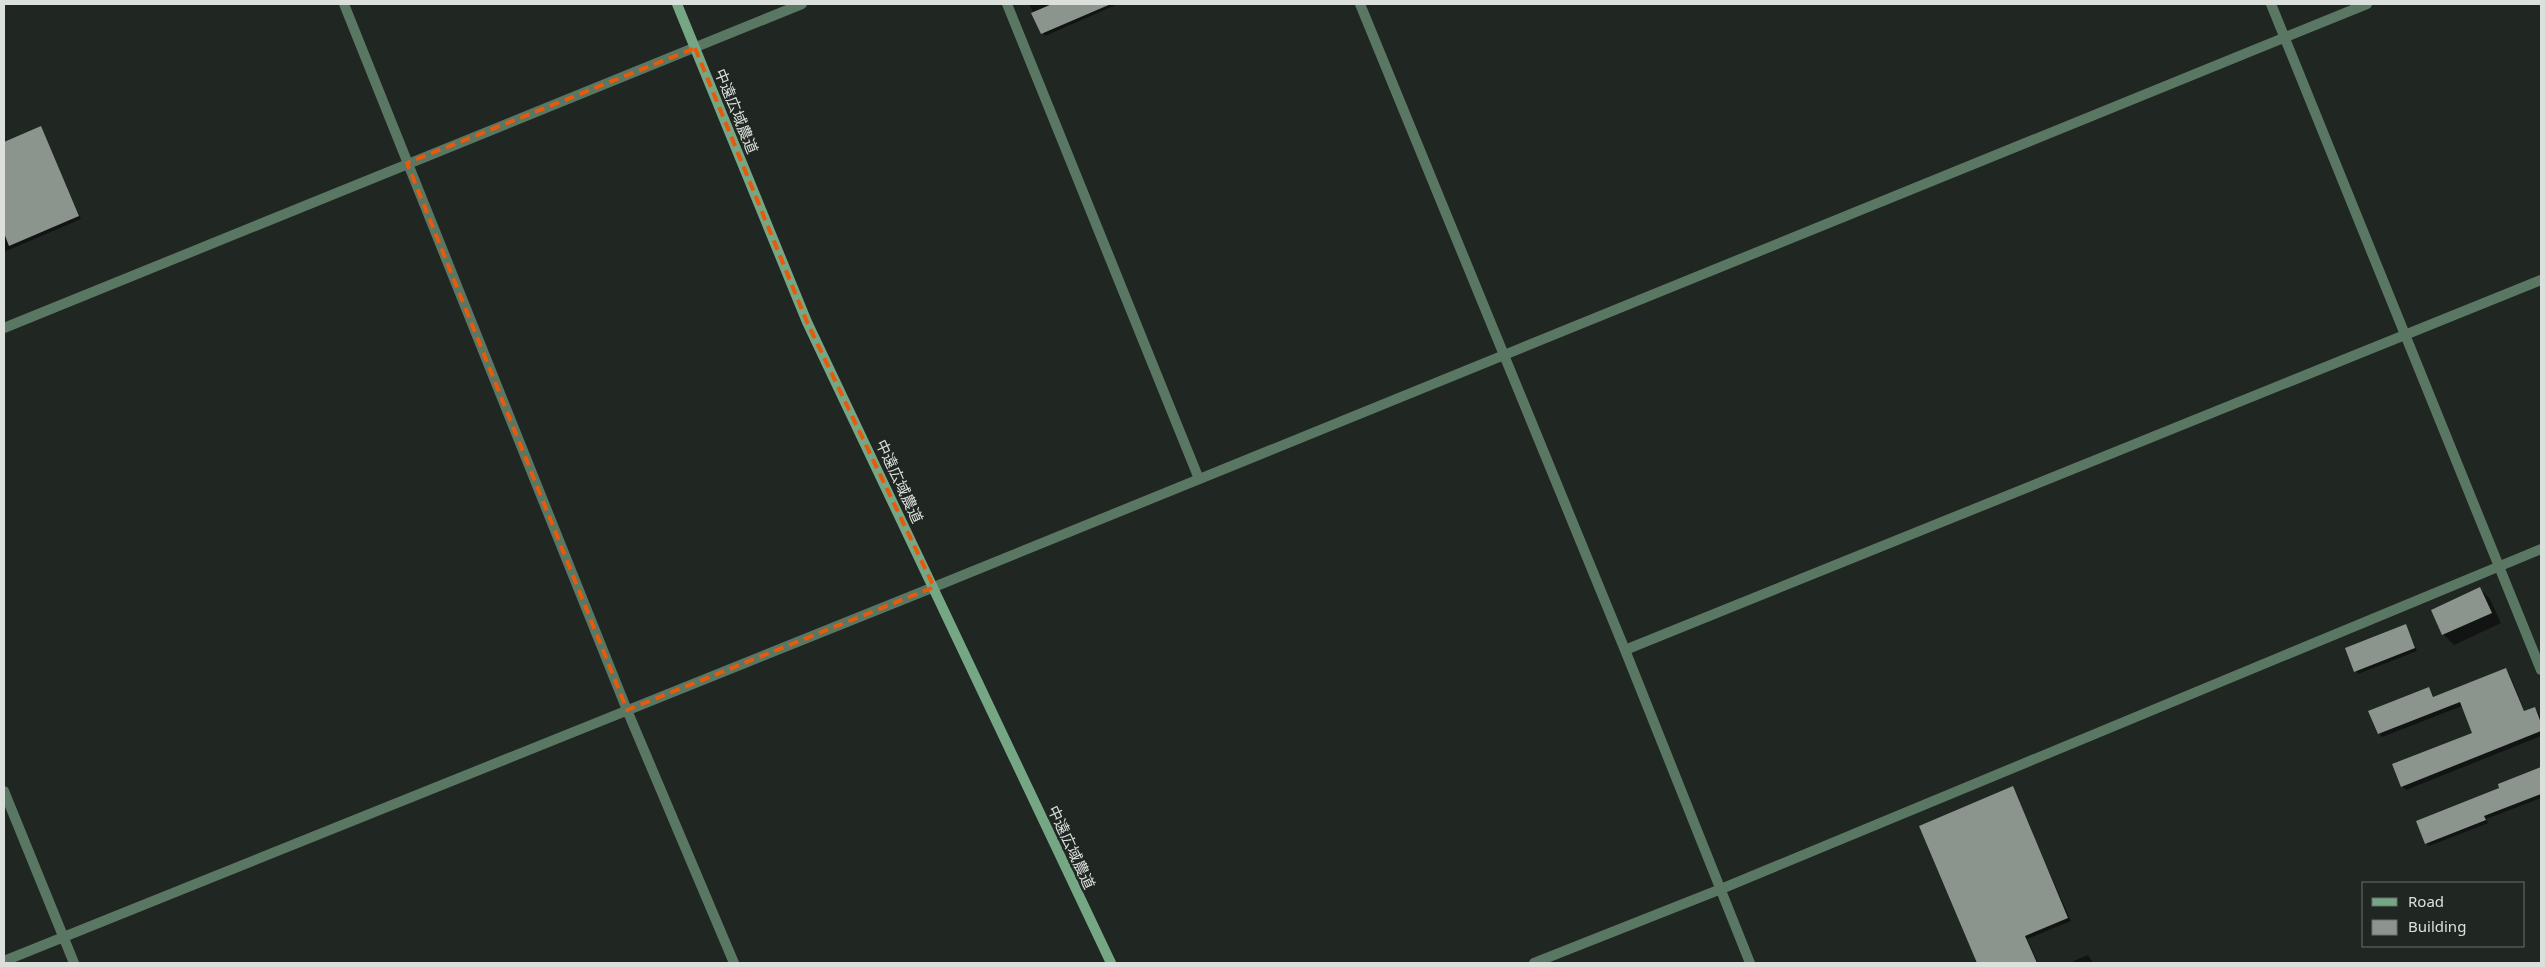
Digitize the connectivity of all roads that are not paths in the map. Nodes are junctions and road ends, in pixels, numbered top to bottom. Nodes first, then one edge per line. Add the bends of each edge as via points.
1 (344, 4) edge
2 (677, 4) edge
3 (802, 4) edge
4 (1007, 4) edge
5 (1360, 4) edge
6 (2271, 4) edge
7 (2367, 4) edge
8 (2285, 37) junction
9 (695, 48) junction
10 (407, 163) junction
11 (2541, 280) edge
12 (4, 328) edge
13 (2406, 336) junction
14 (1504, 355) junction
15 (1199, 479) junction
16 (2541, 549) edge
17 (2500, 566) junction
18 (934, 587) junction
19 (1625, 650) junction
20 (2541, 670) edge
21 (627, 710) junction
22 (4, 791) edge
23 (1721, 889) junction
24 (63, 937) junction
25 (4, 961) edge
26 (74, 963) edge
27 (734, 963) edge
28 (1111, 963) edge
29 (1534, 963) edge
30 (1750, 963) edge

1 - 10 street
2 - 9 street, 中遠広域農道
3 - 9 street
4 - 15 street
5 - 14 street
6 - 8 street
7 - 8 street
8 - 13 street
8 - 14 street
9 - 10 street
9 - 18 street, 中遠広域農道 via 807,322
10 - 12 street
10 - 21 street
11 - 13 street
13 - 17 street
13 - 19 street
14 - 15 street
14 - 19 street
15 - 18 street
16 - 17 street
17 - 20 street
17 - 23 street
18 - 21 street
18 - 28 street, 中遠広域農道
19 - 23 street
21 - 24 street
21 - 27 street
22 - 24 street
23 - 29 street
23 - 30 street
24 - 25 street
24 - 26 street

